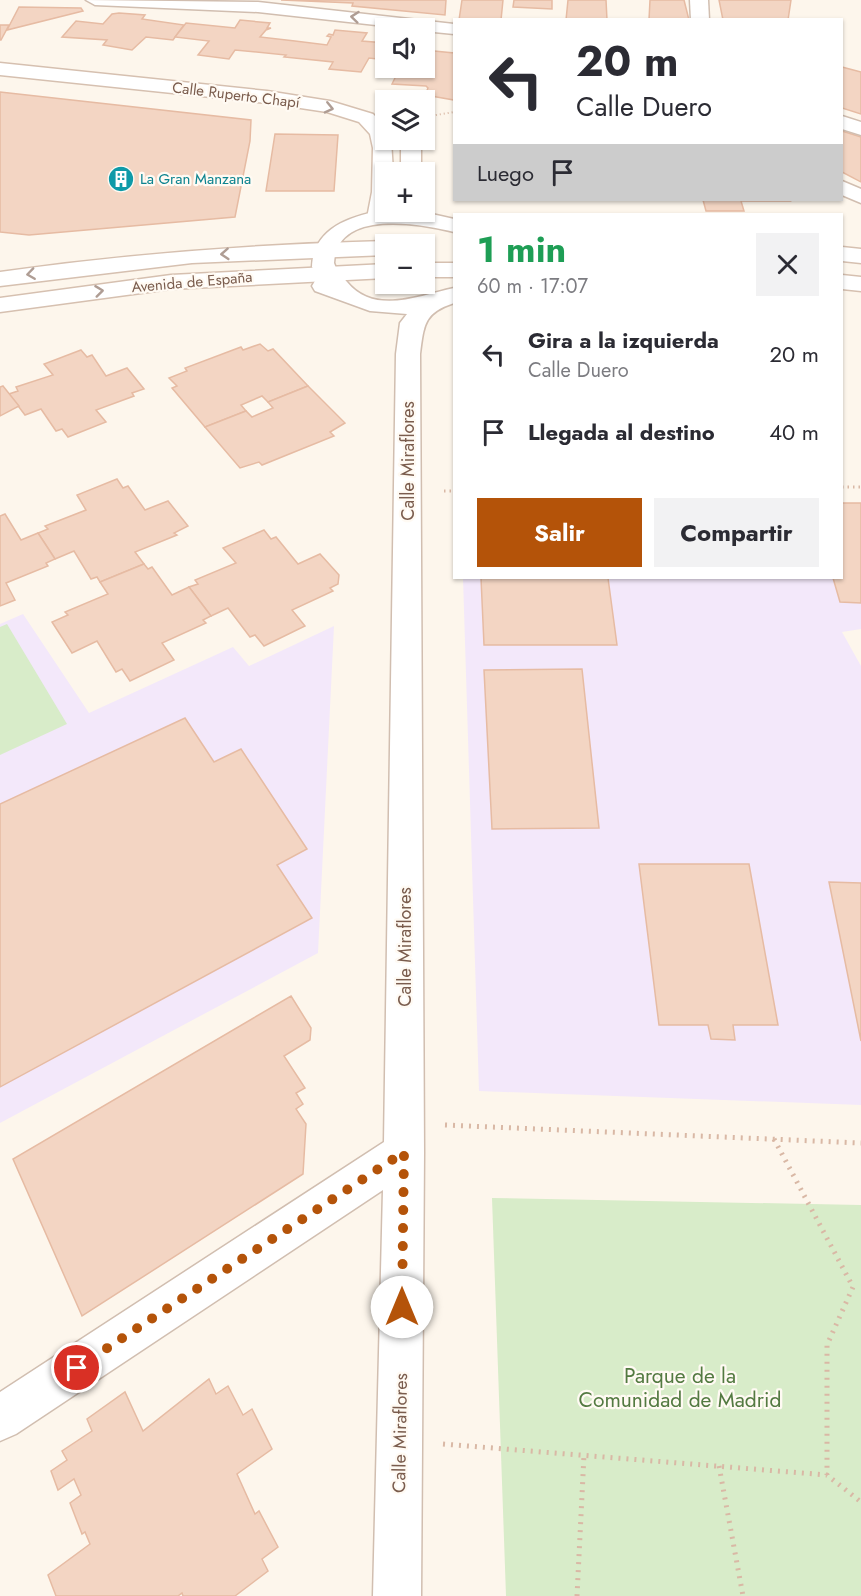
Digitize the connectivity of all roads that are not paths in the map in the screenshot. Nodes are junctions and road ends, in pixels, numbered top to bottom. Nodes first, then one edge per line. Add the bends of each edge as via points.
1 (95, 0) edge
2 (699, 0) edge
3 (260, 4) edge
4 (699, 18) edge
5 (453, 29) edge
6 (0, 57) edge
7 (0, 69) edge
8 (352, 94) dead end
9 (843, 122) edge
10 (861, 129) edge
11 (383, 162) edge
12 (843, 188) edge
13 (861, 197) edge
14 (375, 219) edge
15 (435, 219) edge
16 (453, 226) edge
17 (332, 241) junction
18 (375, 247) edge
19 (843, 254) edge
20 (861, 256) edge
21 (435, 270) edge
22 (453, 270) edge
23 (375, 271) edge
24 (326, 273) junction
25 (280, 276) junction
26 (0, 279) edge
27 (843, 282) edge
28 (861, 284) edge
29 (344, 292) junction
30 (453, 295) edge
31 (369, 304) junction
32 (0, 305) edge
33 (428, 305) junction
34 (408, 354) junction
35 (404, 1138) junction
36 (0, 1418) edge
37 (397, 1596) edge

1 - 3 street
2 - 4 street
5 -> 3 street
6 - 8 street, Calle Ruperto Chapí
7 -> 11 street, Calle Ruperto Chapí via 330,107 366,118 380,133
9 - 10 street
12 - 13 street
14 - 17 street via 349,226
15 - 16 street
17 - 18 street, Avenida de España
17 - 24 street via 322,267
17 -> 26 street, Avenida de España
19 - 20 street
21 - 22 street
23 - 24 street, Avenida de España
24 - 25 street, Avenida de España
24 - 29 street
25 - 29 street
32 -> 25 street, Avenida de España via 171,282
27 - 28 street
29 - 31 street
30 - 33 street
31 - 33 street via 399,308
31 - 34 street via 394,322
33 - 34 street, Calle Miraflores via 412,323
34 - 35 street, Calle Miraflores
35 - 36 street
35 - 37 street, Calle Miraflores

